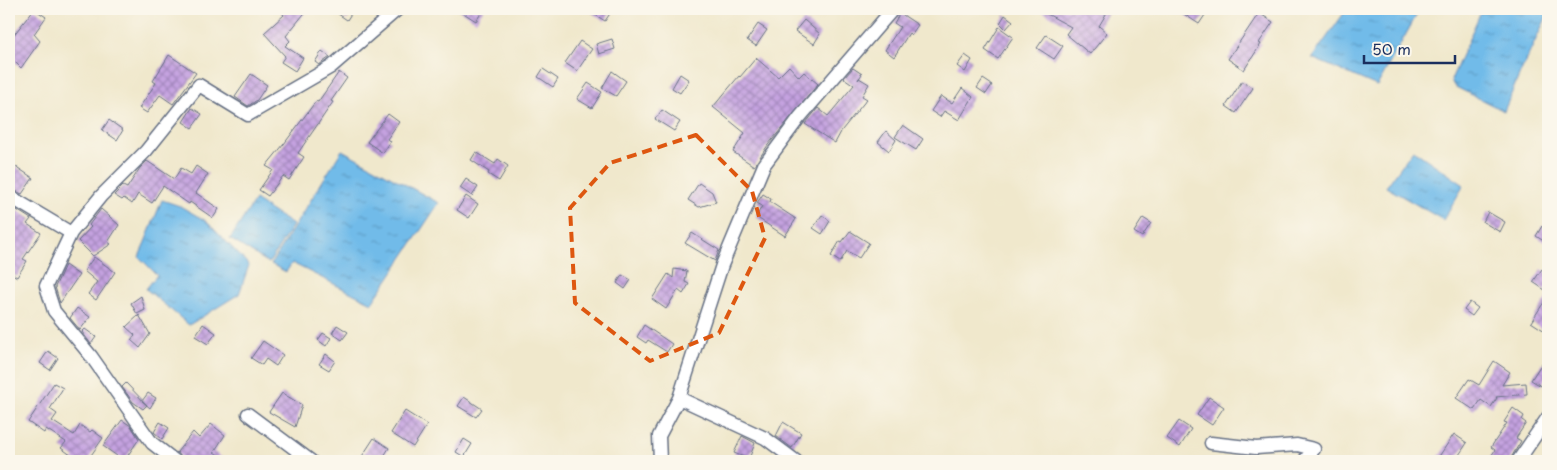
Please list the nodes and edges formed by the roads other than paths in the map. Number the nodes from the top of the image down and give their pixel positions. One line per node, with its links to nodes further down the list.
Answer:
1 (398, 9): 4 (street)
2 (893, 9): 5 (street)
3 (9, 196): 4 (street)
4 (71, 233): 9 (street)
5 (679, 398): 11 (street); 12 (street)
6 (248, 414): 10 (street)
7 (1548, 417): 14 (street)
8 (1211, 443): 13 (street)
9 (175, 461)
10 (311, 461)
11 (660, 461)
12 (796, 461)
13 (1304, 461)
14 (1518, 461)

